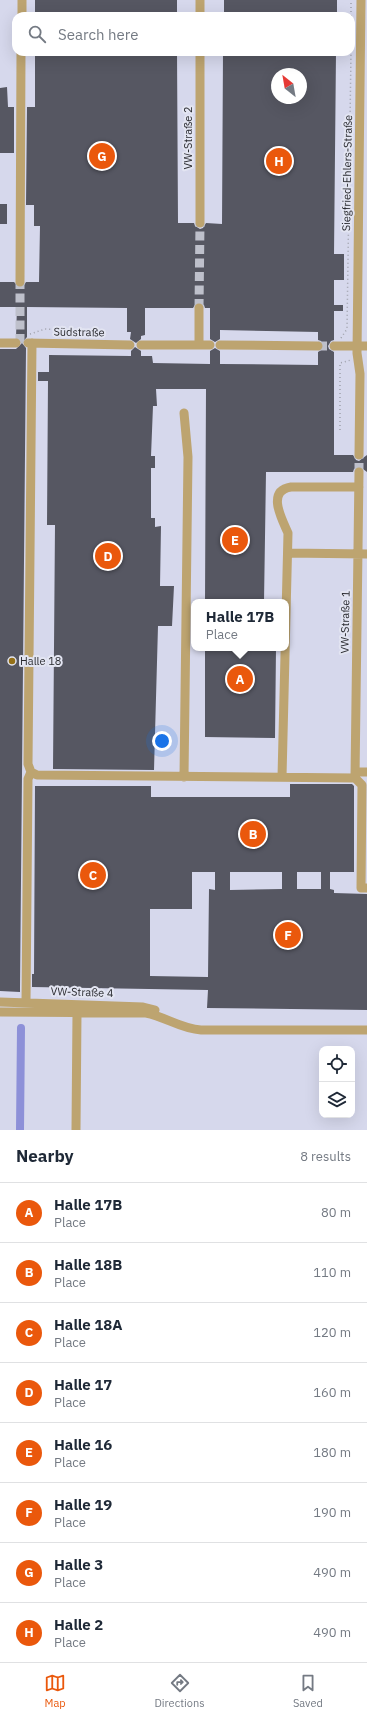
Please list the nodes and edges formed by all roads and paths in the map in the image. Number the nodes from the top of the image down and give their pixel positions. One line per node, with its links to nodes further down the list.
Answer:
1 (22, 0): 5 (street)
2 (200, 0): 6 (street)
3 (351, 0): 7 (path)
4 (361, 0): 11 (street, Siegfried-Ehlers-Straße)
5 (22, 12)
6 (200, 12)
7 (351, 12)
8 (21, 56): 14 (street)
9 (200, 56): 13 (street, VW-Straße 2)
10 (351, 56): 18 (path)
11 (363, 84): 12 (street, Siegfried-Ehlers-Straße)
12 (363, 149): 27 (street, Siegfried-Ehlers-Straße)
13 (200, 223)
14 (20, 282)
15 (200, 308): 23 (street)
16 (79, 338): 17 (path)
17 (28, 340): 21 (street, Südstraße); 40 (street)
18 (336, 342): 27 (street)
19 (0, 343): 20 (street)
20 (16, 343)
21 (130, 345)
22 (141, 345): 23 (street)
23 (199, 345): 24 (street)
24 (210, 345)
25 (220, 345): 26 (street)
26 (318, 346)
27 (357, 346): 28 (street); 29 (street)
28 (367, 346)
29 (358, 360): 30 (street); 32 (path)
30 (363, 410): 33 (street)
31 (184, 413): 42 (street)
32 (340, 430)
33 (359, 455)
34 (359, 472): 35 (street, VW-Straße 1)
35 (359, 487): 36 (street); 37 (street, VW-Straße 1)
36 (288, 553): 37 (street); 38 (street)
37 (362, 554): 44 (street, VW-Straße 1)
38 (287, 599)
39 (285, 651): 43 (street)
40 (31, 772): 42 (street); 47 (street)
41 (367, 772): 44 (street)
42 (184, 777): 43 (street)
43 (282, 777): 44 (street)
44 (357, 779): 45 (street, VW-Straße 1)
45 (367, 888)
46 (0, 1002): 47 (street, VW-Straße 4)
47 (26, 1002): 50 (street, VW-Straße 4)
48 (0, 1012): 49 (street)
49 (77, 1013): 50 (street); 52 (street)
50 (159, 1016): 51 (street)
51 (367, 1030)
52 (76, 1130)

